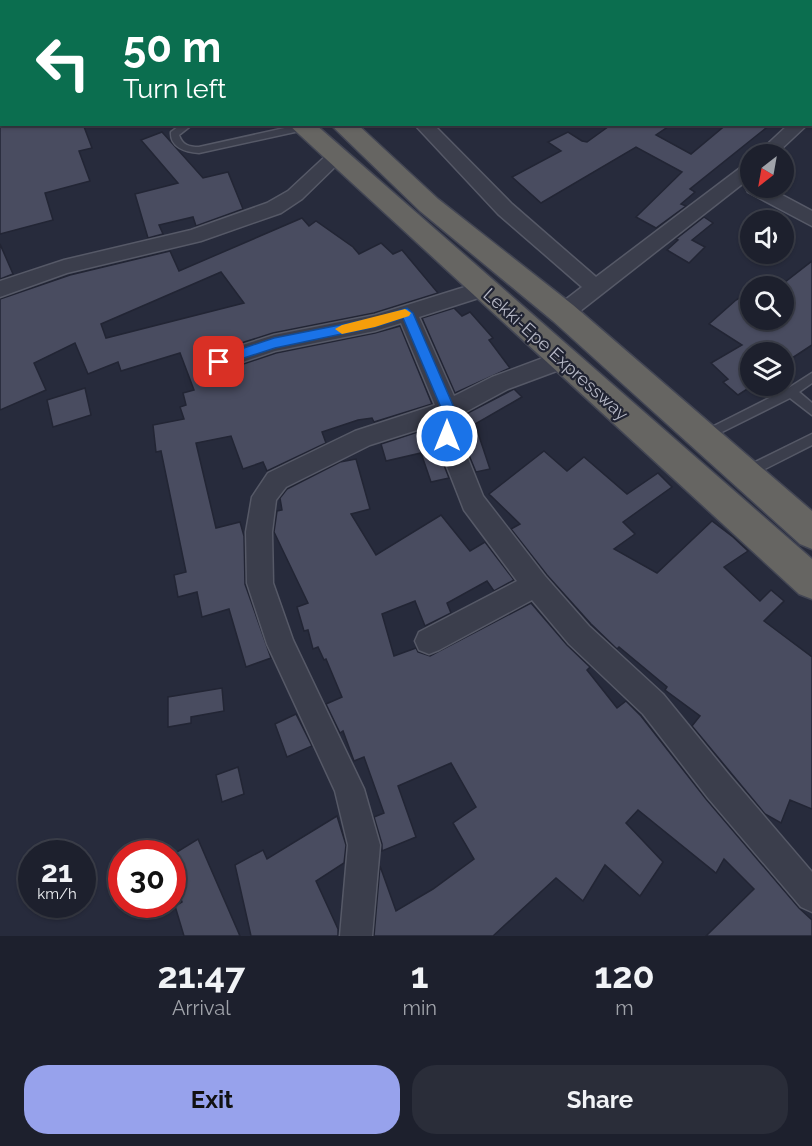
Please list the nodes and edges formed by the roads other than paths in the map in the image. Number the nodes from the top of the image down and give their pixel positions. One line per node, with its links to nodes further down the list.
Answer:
1 (186, 126): 2 (lane)
2 (302, 126): 7 (highway, Lekki-Epe Expressway)
3 (345, 126): 15 (highway, Lekki-Epe Expressway)
4 (424, 126): 11 (street)
5 (798, 126): 6 (street)
6 (777, 144)
7 (336, 156): 12 (highway, Lekki-Epe Expressway); 13 (street)
8 (740, 186): 11 (street)
9 (778, 198): 10 (street)
10 (812, 219)
11 (596, 288): 15 (street)
12 (484, 289): 14 (street); 16 (highway, Lekki-Epe Expressway)
13 (0, 290)
14 (407, 313): 17 (street); 22 (street)
15 (563, 313): 24 (highway, Lekki-Epe Expressway)
16 (562, 360): 22 (street); 28 (highway, Lekki-Epe Expressway)
17 (219, 362)
18 (812, 377): 19 (lane)
19 (794, 390)
20 (794, 395): 23 (lane)
21 (783, 396): 24 (lane)
22 (449, 410): 29 (street); 32 (street)
23 (812, 410)
24 (704, 436): 26 (highway, Lekki-Epe Expressway)
25 (812, 439): 26 (lane)
26 (744, 474): 27 (highway, Lekki-Epe Expressway)
27 (812, 533)
28 (812, 582)
29 (536, 585): 30 (street); 31 (street)
30 (429, 641)
31 (812, 896)
32 (356, 936)

